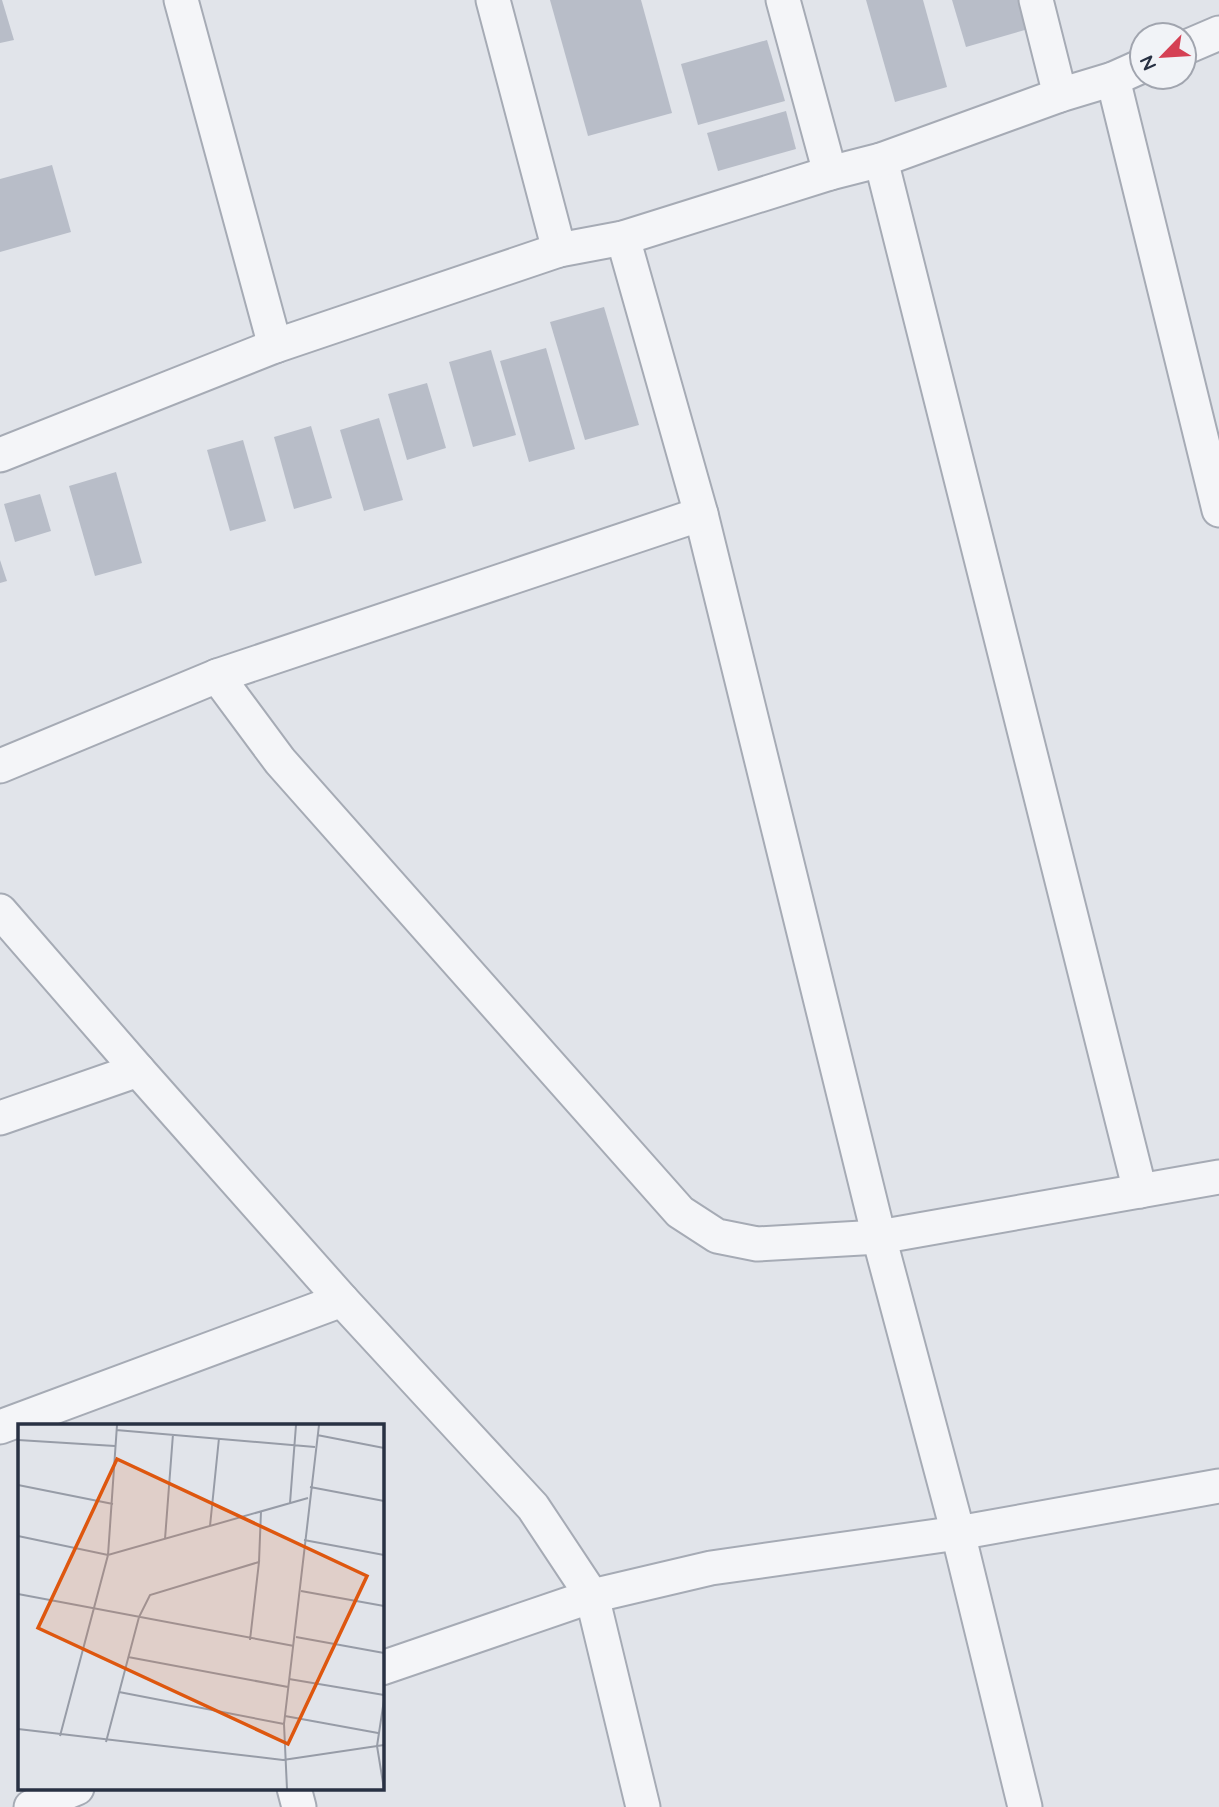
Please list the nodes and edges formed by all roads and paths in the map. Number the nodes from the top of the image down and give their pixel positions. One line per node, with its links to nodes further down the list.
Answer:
1 (181, 0): 13 (street)
2 (493, 0): 12 (street)
3 (783, 0): 10 (street)
4 (1036, 0): 8 (street)
5 (1219, 33): 6 (street)
6 (1198, 42)
7 (1127, 73): 8 (street); 15 (street)
8 (1060, 95): 9 (street)
9 (881, 160): 10 (street); 23 (street)
10 (830, 173): 11 (street)
11 (623, 238): 12 (street); 16 (street)
12 (559, 250): 13 (street)
13 (275, 346): 14 (street)
14 (0, 455)
15 (1219, 510)
16 (701, 514): 17 (street); 24 (street)
17 (217, 676): 18 (street); 24 (street)
18 (0, 766)
19 (0, 911): 20 (street)
20 (138, 1070): 21 (street); 25 (street)
21 (0, 1118)
22 (1219, 1177): 23 (street)
23 (1140, 1191): 24 (street)
24 (879, 1237): 28 (street)
25 (342, 1300): 26 (street); 29 (street)
26 (0, 1427)
27 (1219, 1486): 28 (street)
28 (958, 1533): 29 (street); 36 (street)
29 (593, 1596): 30 (street); 35 (street)
30 (383, 1668)
31 (72, 1790): 33 (street)
32 (295, 1790): 34 (street)
33 (32, 1807)
34 (299, 1807)
35 (643, 1807)
36 (1025, 1807)

